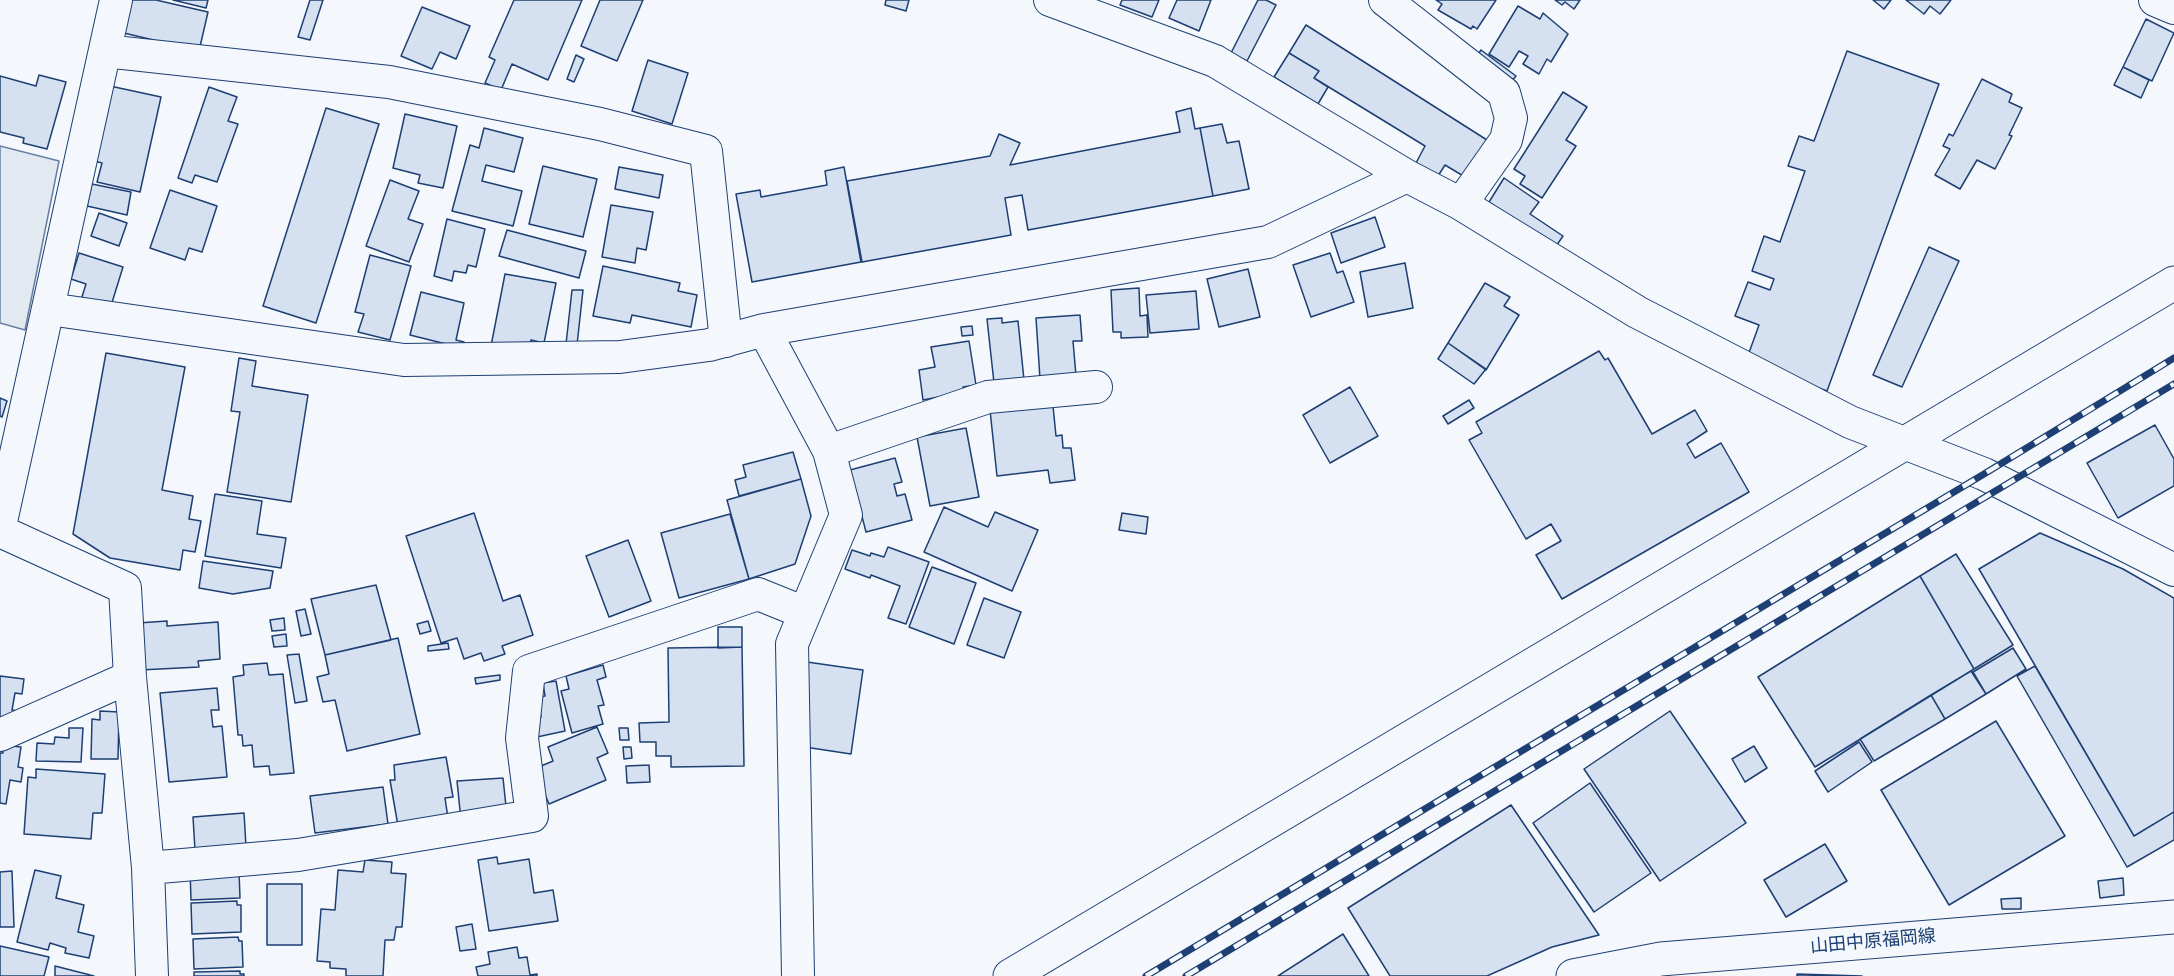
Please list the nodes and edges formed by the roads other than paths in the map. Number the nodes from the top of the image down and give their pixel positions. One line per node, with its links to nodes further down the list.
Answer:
1 (116, 0): 6 (street)
2 (1050, 0): 7 (street)
3 (1385, 0): 8 (street)
4 (2155, 0): 5 (street)
5 (2174, 8)
6 (105, 51): 10 (street); 12 (street)
7 (1407, 176): 8 (street); 11 (street)
8 (1461, 204): 14 (street)
9 (2174, 283): 14 (street)
10 (50, 309): 12 (street); 16 (street)
11 (764, 330): 12 (street); 15 (street)
12 (726, 341)
13 (1096, 387): 15 (street)
14 (1905, 444): 17 (street); 25 (street)
15 (829, 451): 18 (street)
16 (0, 529): 19 (street)
17 (2174, 570)
18 (805, 613): 21 (street); 24 (street)
19 (130, 677): 20 (street); 21 (street)
20 (0, 735)
21 (148, 868): 23 (street)
22 (2174, 917): 26 (street, 山田中原福岡線)
23 (152, 976)
24 (798, 976)
25 (1010, 976)
26 (1573, 976)

